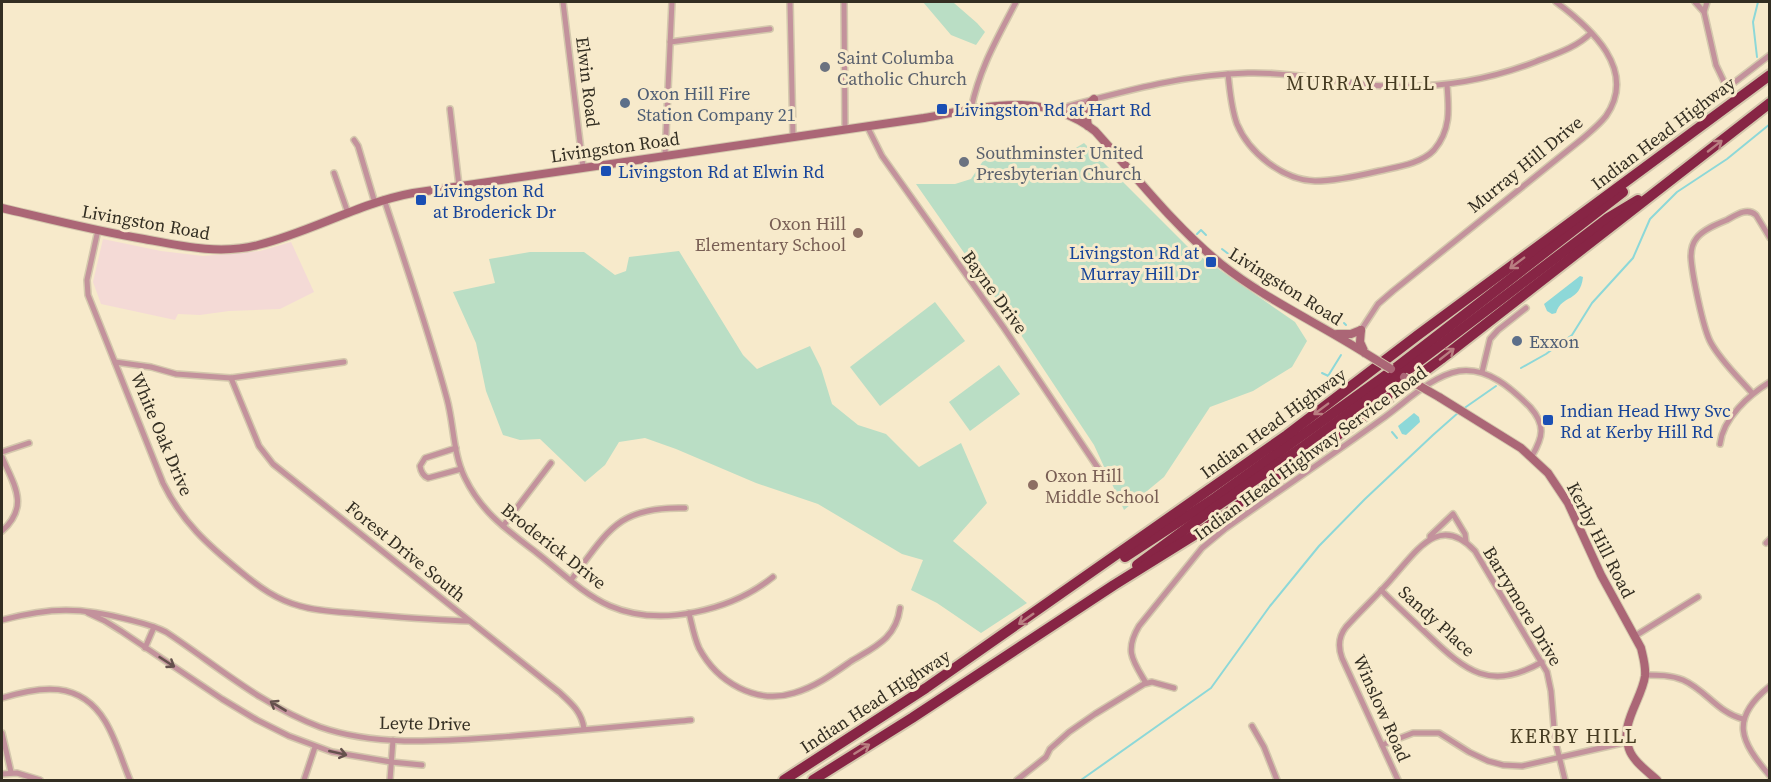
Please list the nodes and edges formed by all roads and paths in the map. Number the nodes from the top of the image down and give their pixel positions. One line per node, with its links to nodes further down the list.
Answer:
1 (563, 2): 31 (street, Elwin Road)
2 (672, 2): 12 (street)
3 (790, 2): 28 (street)
4 (844, 2): 27 (street)
5 (1016, 2): 21 (street)
6 (1556, 2): 11 (street, Murray Hill Drive)
7 (1695, 2): 9 (street)
8 (1707, 2): 9 (street)
9 (1704, 12): 17 (street)
10 (770, 29): 12 (street)
11 (1591, 33): 16 (street); 42 (street, Murray Hill Drive)
12 (670, 42): 30 (street)
13 (1770, 55): 17 (street)
14 (1228, 74): 16 (street); 16 (street); 18 (street)
15 (1770, 75): 23 (highway, Indian Head Highway)
16 (1447, 85)
17 (1727, 87): 24 (street)
18 (1094, 99): 22 (street); 26 (main road)
19 (1770, 103): 33 (highway, Indian Head Highway, one-way to 19)
20 (450, 109): 34 (street)
21 (971, 109): 22 (main road, Livingston Road); 25 (main road, Livingston Road)
22 (1064, 112): 26 (main road, Livingston Road)
23 (1716, 115): 48 (highway); 71 (highway, Indian Head Highway, one-way to 71)
24 (1688, 118)
25 (867, 126): 27 (main road, Livingston Road); 59 (street, Bayne Drive)
26 (1088, 126): 43 (main road, Livingston Road)
27 (845, 129): 28 (main road, Livingston Road)
28 (793, 137): 30 (main road, Livingston Road)
29 (354, 140): 36 (street)
30 (665, 155): 31 (main road, Livingston Road)
31 (583, 167): 34 (main road, Livingston Road)
32 (334, 172): 38 (street)
33 (1669, 182): 48 (highway); 68 (highway, Indian Head Highway, one-way to 33)
34 (459, 186): 35 (main road, Livingston Road)
35 (384, 200): 36 (main road, Livingston Road); 54 (street, Broderick Drive)
36 (375, 203): 38 (main road, Livingston Road)
37 (2, 208): 39 (main road, Livingston Road)
38 (348, 213): 39 (main road, Livingston Road)
39 (98, 230): 45 (street, White Oak Drive)
40 (1770, 238): 51 (street)
41 (1526, 308): 47 (street)
42 (1361, 330): 43 (main road); 44 (main road)
43 (1332, 333): 44 (main road, Livingston Road)
44 (1365, 353): 48 (main road, Livingston Road, bridge)
45 (115, 362): 49 (street); 76 (street, White Oak Drive)
46 (344, 362): 49 (street)
47 (1482, 372): 56 (street); 82 (street, Indian Head Highway Service Road)
48 (1397, 373): 56 (main road, Kerby Hill Road, bridge); 68 (highway); 71 (highway)
49 (231, 378): 76 (street, Forest Drive South)
50 (1770, 382): 51 (street)
51 (1752, 393): 53 (street)
52 (29, 443): 55 (street)
53 (1720, 444)
54 (456, 448): 58 (street, Broderick Drive); 58 (street)
55 (2, 454): 63 (street)
56 (1532, 456): 78 (main road, Kerby Hill Road)
57 (551, 463): 62 (street)
58 (461, 469): 62 (street, Broderick Drive)
59 (1102, 474)
60 (685, 508): 67 (street)
61 (1453, 514): 64 (street, Winslow Road); 65 (street, Barrymore Drive)
62 (503, 526): 67 (street, Broderick Drive)
63 (2, 531)
64 (1430, 538): 65 (street, Barrymore Drive); 69 (street, Winslow Road)
65 (1466, 542): 80 (street, Barrymore Drive)
66 (773, 577): 74 (street, Broderick Drive)
67 (571, 580): 74 (street, Broderick Drive)
68 (1114, 585): 106 (highway, Indian Head Highway, one-way to 68)
69 (1380, 590): 80 (street, Sandy Place); 93 (street, Winslow Road)
70 (1698, 597): 78 (street)
71 (1048, 604): 105 (highway, Indian Head Highway, one-way to 105)
72 (900, 608): 74 (street)
73 (81, 611): 75 (street, Leyte Drive); 77 (street, Leyte Drive); 79 (street, Leyte Drive)
74 (689, 613)
75 (2, 620)
76 (469, 621): 89 (street, Forest Drive South)
77 (154, 627): 79 (street); 91 (street, Leyte Drive, one-way to 77)
78 (1635, 636): 81 (main road, Kerby Hill Road)
79 (145, 648): 94 (street, Leyte Drive, one-way to 94)
80 (1542, 662): 95 (street, Barrymore Drive)
81 (1645, 675): 86 (street); 92 (main road, Kerby Hill Road)
82 (1146, 683): 84 (street); 107 (street)
83 (1770, 686): 86 (street)
84 (1174, 688)
85 (2, 698): 102 (street)
86 (1743, 719): 100 (street)
87 (691, 720): 89 (street, Leyte Drive)
88 (1252, 726): 108 (street)
89 (584, 729): 91 (street, Leyte Drive)
90 (2, 733): 98 (street)
91 (393, 740): 96 (street)
92 (1627, 742): 95 (street); 111 (main road)
93 (1382, 745): 95 (street); 109 (street, Winslow Road)
94 (315, 747): 96 (street, Leyte Drive, one-way to 96); 103 (street)
95 (1560, 758): 110 (street)
96 (391, 762): 97 (street, Leyte Drive); 104 (street)
97 (422, 765)
98 (11, 772): 99 (street); 101 (street)
99 (2, 774)
100 (1770, 776)
101 (40, 780)
102 (130, 780)
103 (304, 780)
104 (390, 780)
105 (784, 780)
106 (813, 780)
107 (1017, 780)
108 (1277, 780)
109 (1398, 780)
110 (1565, 780)
111 (1657, 780)

